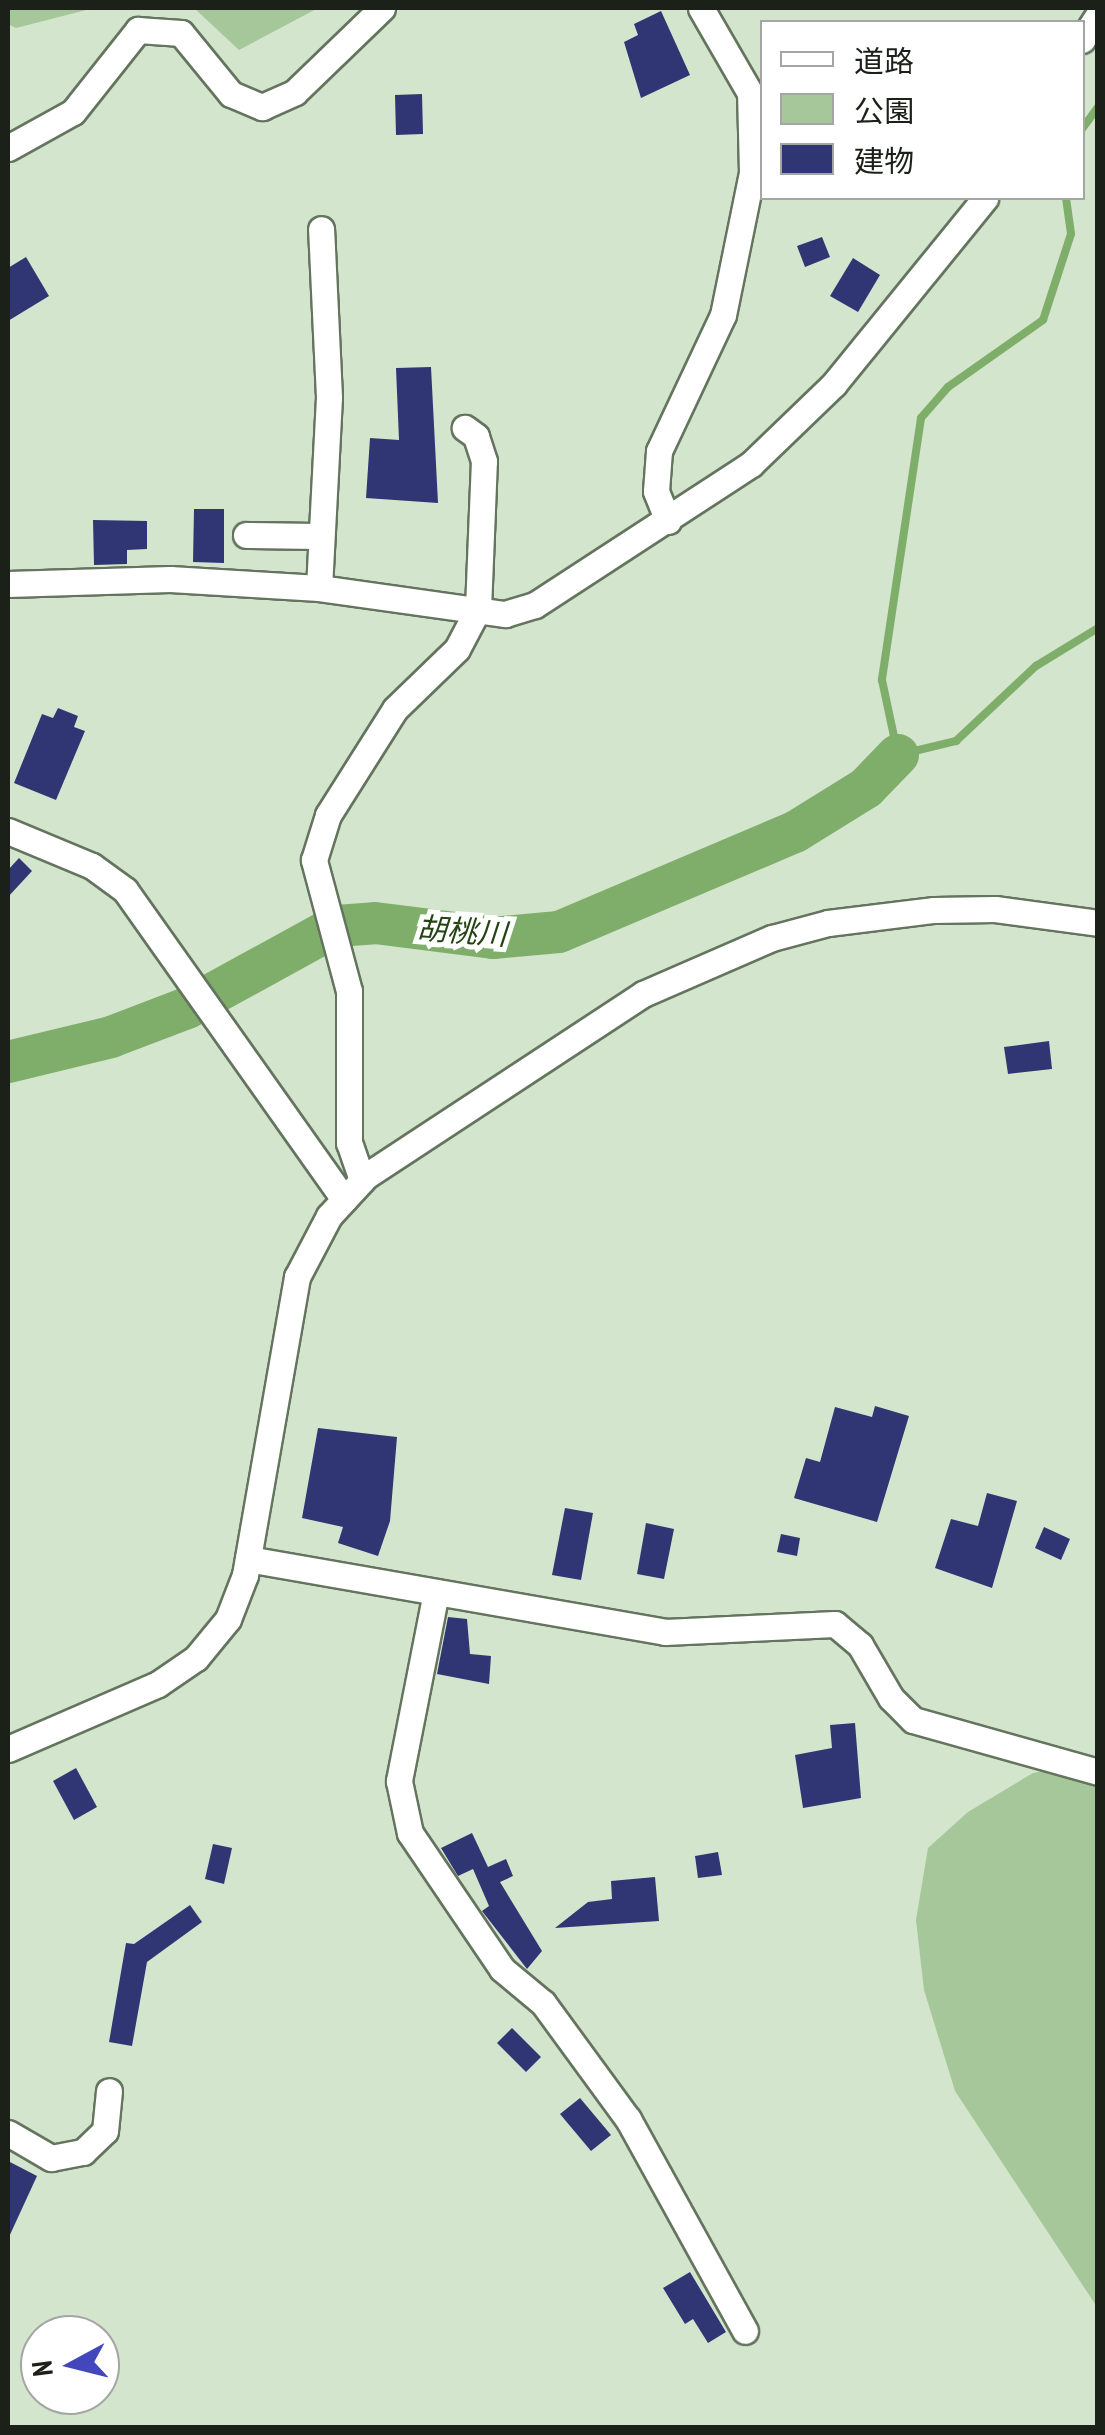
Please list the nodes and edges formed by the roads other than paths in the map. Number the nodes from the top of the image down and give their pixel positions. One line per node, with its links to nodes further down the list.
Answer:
1 (382, 8): 3 (street)
2 (702, 8): 7 (street)
3 (8, 148)
4 (983, 200): 7 (street)
5 (321, 228): 9 (street)
6 (465, 428): 12 (street)
7 (668, 522): 12 (street)
8 (246, 535): 9 (street)
9 (321, 536): 11 (street)
10 (8, 584): 11 (street)
11 (320, 588): 12 (street)
12 (478, 609): 15 (street)
13 (8, 831): 16 (street)
14 (1098, 923): 15 (street)
15 (362, 1180): 16 (street)
16 (344, 1199): 17 (street)
17 (248, 1559): 18 (street); 19 (street)
18 (436, 1592): 20 (street); 23 (street)
19 (8, 1750)
20 (1098, 1772)
21 (109, 2091): 22 (street)
22 (8, 2133)
23 (746, 2332)

